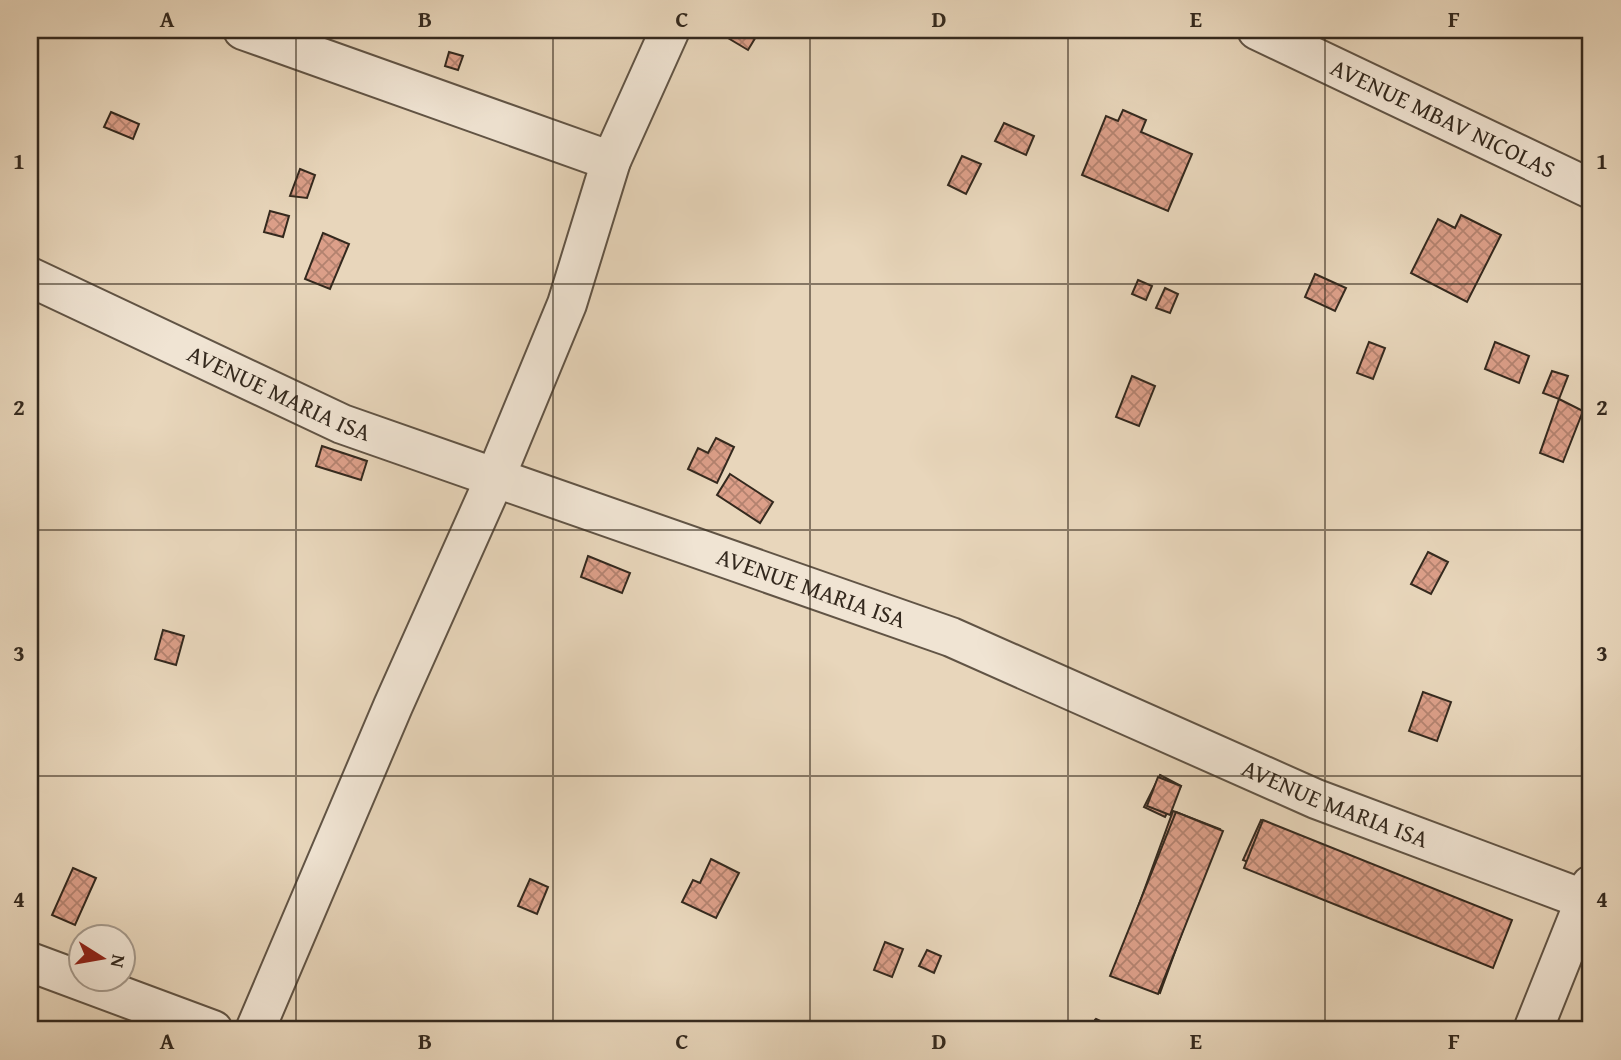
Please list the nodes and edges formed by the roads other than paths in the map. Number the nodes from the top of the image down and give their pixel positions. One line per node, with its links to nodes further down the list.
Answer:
1 (243, 30): 4 (street)
2 (670, 30): 4 (street)
3 (1257, 30): 5 (street, AVENUE MBAV NICOLAS)
4 (611, 161): 7 (street)
5 (1591, 189)
6 (30, 277): 7 (street, AVENUE MARIA ISA)
7 (495, 478): 8 (street, AVENUE MARIA ISA); 11 (street)
8 (1590, 896): 12 (street)
9 (30, 962): 10 (street)
10 (214, 1030)
11 (255, 1030)
12 (1533, 1030)

